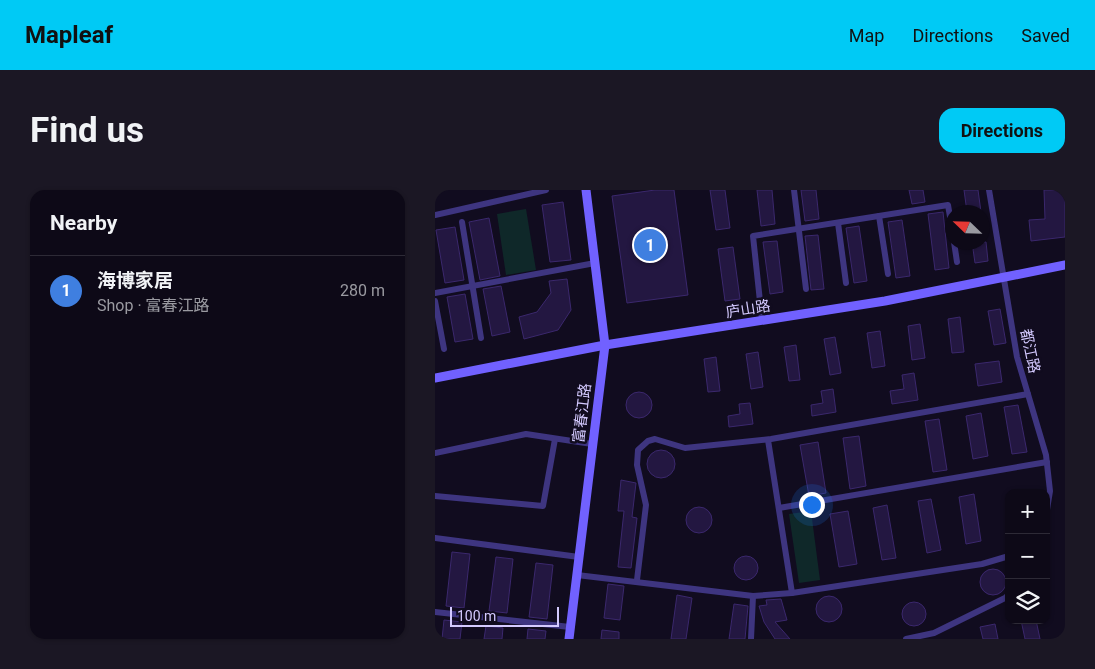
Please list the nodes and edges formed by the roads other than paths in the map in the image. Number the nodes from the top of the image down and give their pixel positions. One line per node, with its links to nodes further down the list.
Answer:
1 (546, 190): 6 (street)
2 (586, 190): 13 (street, 富春江路)
3 (794, 190): 10 (street)
4 (989, 190): 16 (street, 都江路)
5 (945, 205): 7 (street)
6 (435, 215)
7 (879, 216): 9 (street); 15 (street)
8 (462, 222): 18 (street)
9 (838, 223): 10 (street); 17 (street)
10 (799, 229): 19 (street); 22 (street)
11 (955, 250): 12 (street)
12 (957, 262)
13 (595, 263): 18 (street); 24 (street, 富春江路)
14 (1065, 265): 16 (street, 庐山路)
15 (888, 274)
16 (1004, 278): 22 (street, 庐山路); 27 (street, 都江路)
17 (846, 283)
18 (473, 286): 20 (street); 23 (street)
19 (807, 289)
20 (435, 293)
21 (435, 302): 25 (street)
22 (762, 320): 24 (street, 庐山路)
23 (481, 338)
24 (605, 344): 26 (street, 庐山路); 30 (street, 富春江路)
25 (444, 349)
26 (435, 378)
27 (1028, 394): 29 (street); 32 (street, 都江路)
28 (555, 439): 30 (street); 31 (street); 34 (street)
29 (768, 440): 35 (street); 40 (street)
30 (593, 444): 37 (street, 富春江路)
31 (435, 454)
32 (1047, 462): 33 (street, 都江路); 35 (street)
33 (1050, 489)
34 (435, 496)
35 (779, 508): 41 (street)
36 (435, 538): 37 (street)
37 (579, 557): 39 (street, 富春江路)
38 (1005, 557): 41 (street)
39 (577, 574): 40 (street); 45 (street, 富春江路)
40 (637, 580): 42 (street)
41 (792, 593): 42 (street)
42 (753, 596): 47 (street)
43 (1005, 598): 48 (street)
44 (435, 612): 45 (street)
45 (570, 627): 46 (street, 富春江路)
46 (569, 639)
47 (751, 639)
48 (906, 639)

